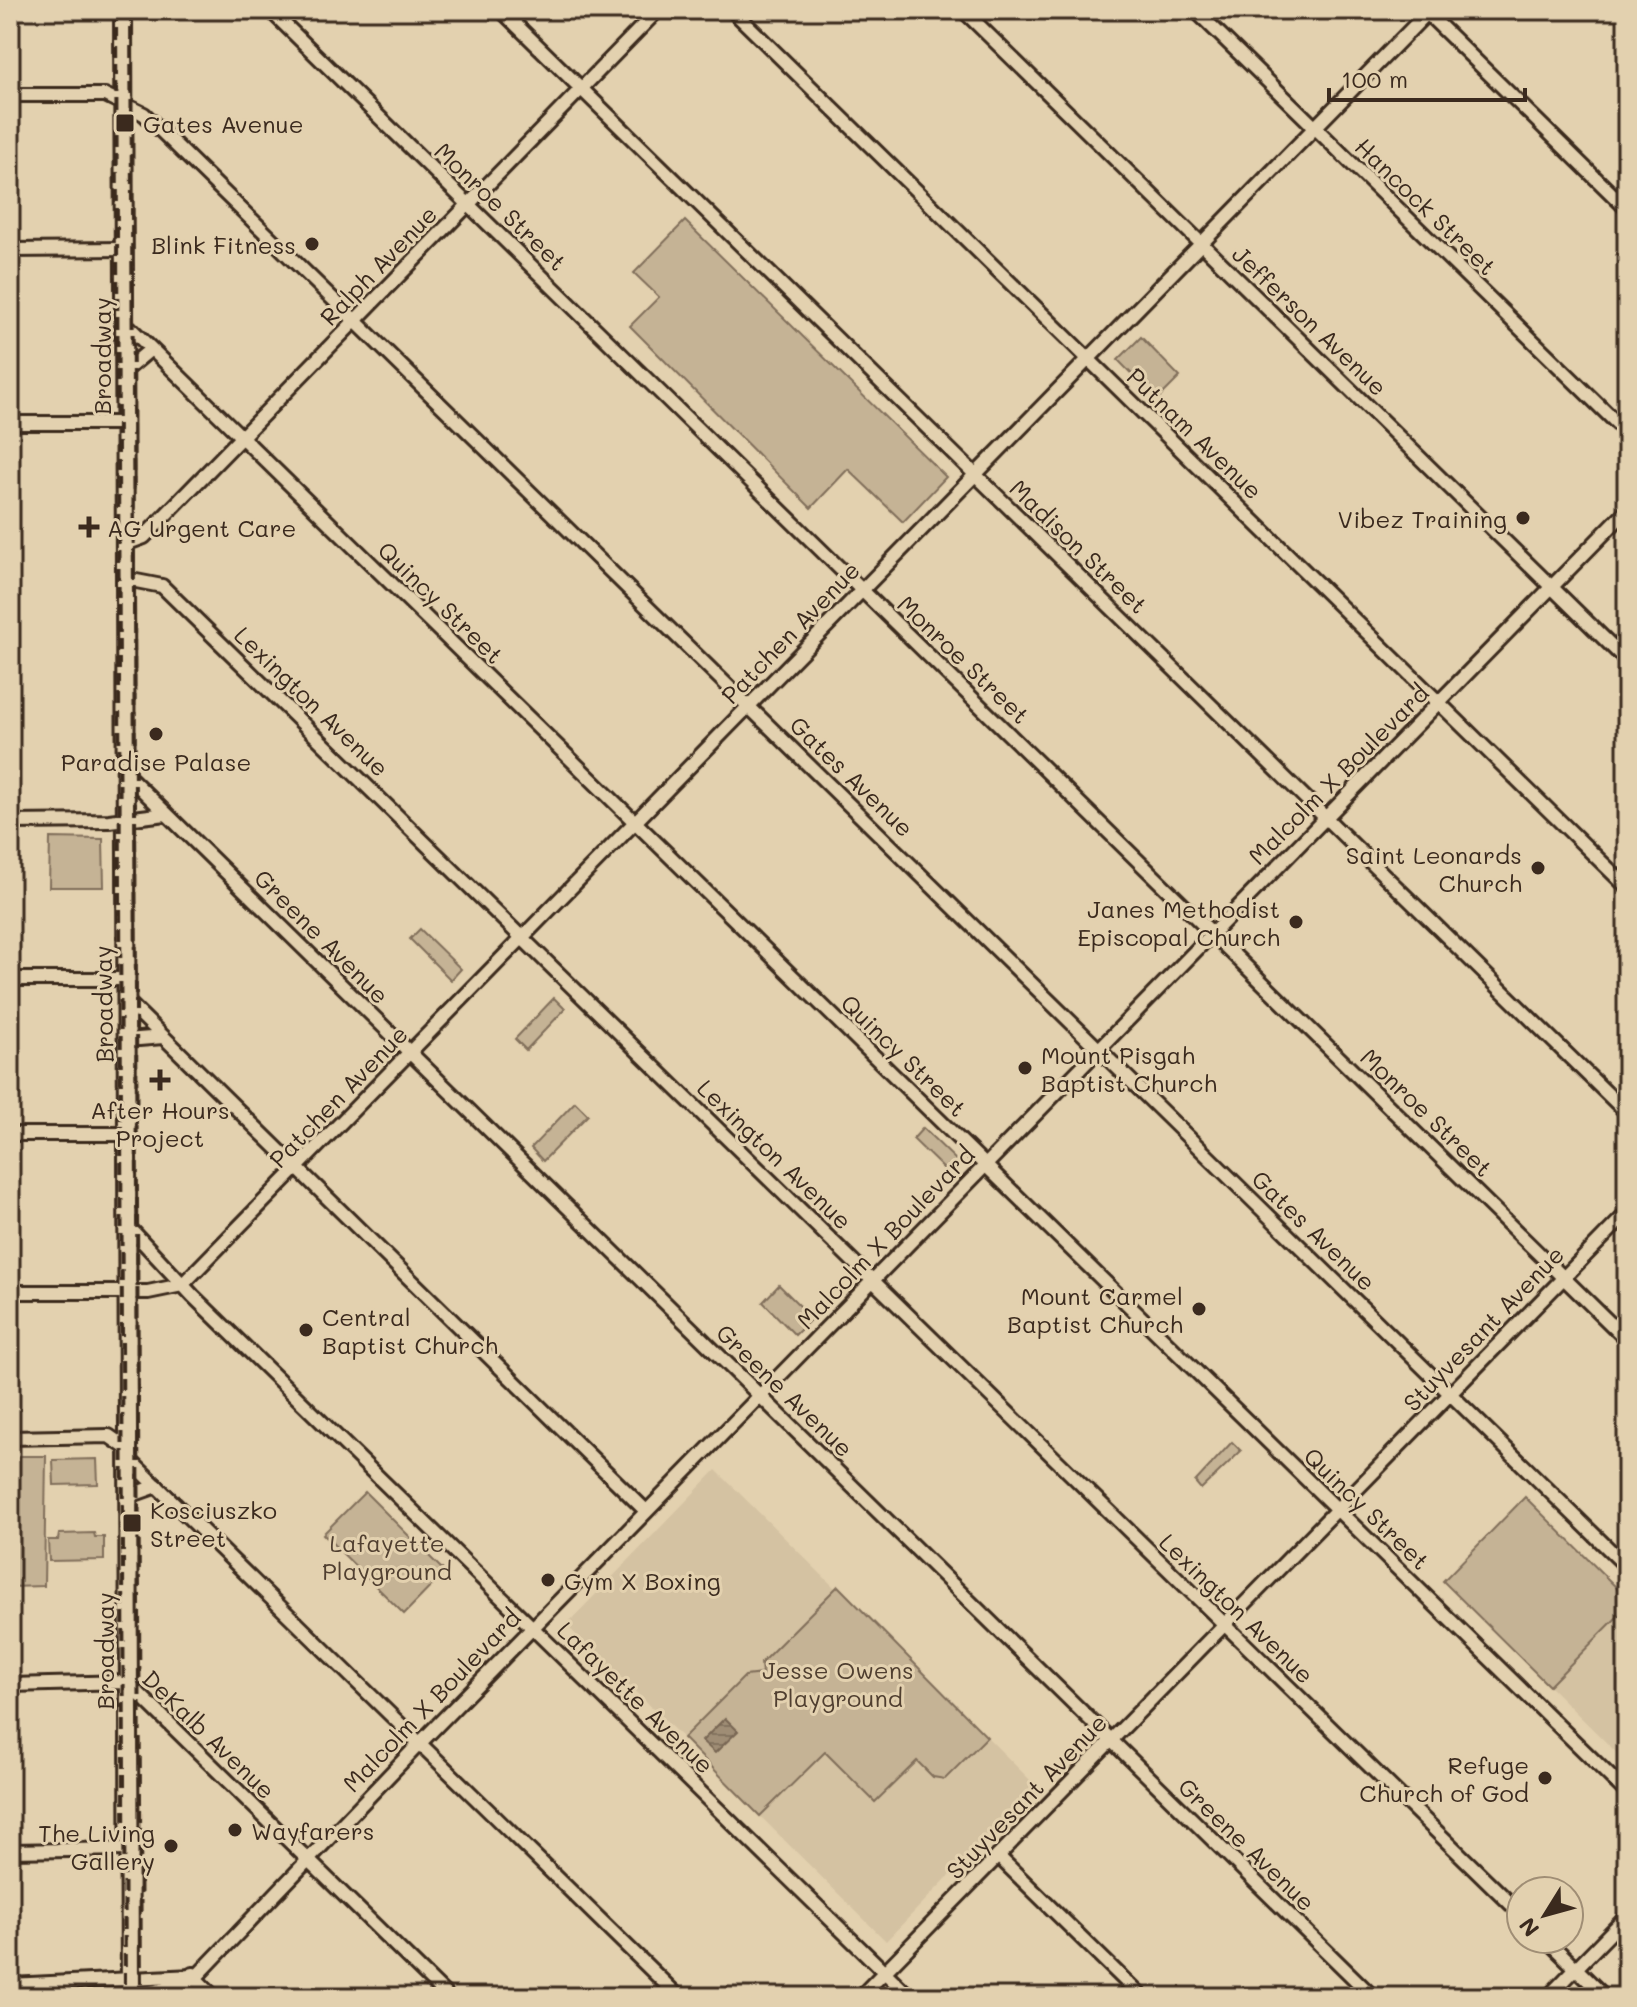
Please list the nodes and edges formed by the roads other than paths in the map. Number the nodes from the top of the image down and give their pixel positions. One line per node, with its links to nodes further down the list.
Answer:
1 (123, 10): 11 (main road, Broadway)
2 (270, 10): 13 (street, Monroe Street)
3 (501, 10): 9 (street, Madison Street)
4 (658, 10): 9 (street, Ralph Avenue)
5 (732, 10): 21 (street, Putnam Avenue)
6 (963, 10): 15 (street, Jefferson Avenue)
7 (1195, 10): 12 (street, Hancock Street)
8 (1427, 11): 12 (street, Patchen Avenue); 14 (street)
9 (581, 89): 13 (street, Ralph Avenue); 27 (street, Madison Street)
10 (10, 95): 11 (street, Gates Avenue)
11 (124, 104): 16 (main road, Broadway); 18 (street, Gates Avenue)
12 (1315, 128): 15 (street, Patchen Avenue); 25 (street, Hancock Street)
13 (468, 204): 18 (street, Ralph Avenue); 32 (street, Monroe Street)
14 (1627, 209)
15 (1201, 244): 21 (street, Patchen Avenue); 31 (street, Jefferson Avenue)
16 (124, 249): 17 (street); 19 (main road, Broadway)
17 (10, 250)
18 (355, 320): 26 (street, Ralph Avenue); 35 (street, Gates Avenue)
19 (125, 323): 20 (street, Quincy Street); 22 (main road, Broadway)
20 (151, 349): 22 (street); 26 (street, Quincy Street)
21 (1088, 359): 27 (street, Patchen Avenue); 34 (street, Putnam Avenue)
22 (126, 370): 24 (main road, Broadway)
23 (10, 423): 24 (street)
24 (125, 423): 29 (main road, Broadway)
25 (1627, 433)
26 (241, 437): 29 (street, Ralph Avenue); 41 (street, Quincy Street)
27 (974, 475): 32 (street, Patchen Avenue); 38 (street, Madison Street)
28 (1627, 510): 31 (street, Malcolm X Boulevard)
29 (125, 544): 30 (main road, Broadway)
30 (126, 579): 36 (main road, Broadway); 44 (street, Lexington Avenue)
31 (1552, 587): 33 (street, Jefferson Avenue); 34 (street, Malcolm X Boulevard)
32 (862, 590): 35 (street, Patchen Avenue); 43 (street, Monroe Street)
33 (1627, 661)
34 (1440, 703): 38 (street, Malcolm X Boulevard); 42 (street, Putnam Avenue)
35 (749, 706): 41 (street, Patchen Avenue); 50 (street, Gates Avenue)
36 (126, 774): 37 (street, Greene Avenue); 39 (main road, Broadway)
37 (166, 814): 39 (street); 51 (street, Greene Avenue)
38 (1325, 818): 43 (street, Malcolm X Boulevard); 52 (street, Madison Street)
39 (126, 819): 40 (street); 46 (main road, Broadway)
40 (10, 822)
41 (635, 822): 44 (street, Patchen Avenue); 55 (street, Quincy Street)
42 (1627, 887)
43 (1213, 933): 50 (street, Malcolm X Boulevard); 59 (street, Monroe Street)
44 (522, 938): 51 (street, Patchen Avenue); 60 (street, Lexington Avenue)
45 (10, 979): 46 (street)
46 (126, 979): 47 (main road, Broadway)
47 (127, 1001): 48 (street); 49 (main road, Broadway)
48 (163, 1037): 49 (street); 56 (street)
49 (127, 1040): 54 (main road, Broadway)
50 (1099, 1049): 55 (street, Malcolm X Boulevard); 65 (street, Gates Avenue)
51 (409, 1054): 56 (street, Patchen Avenue); 66 (street, Greene Avenue)
52 (1627, 1113)
53 (10, 1134): 54 (street)
54 (129, 1134): 58 (main road, Broadway)
55 (985, 1166): 60 (street, Malcolm X Boulevard); 71 (street, Quincy Street)
56 (297, 1169): 61 (street, Patchen Avenue); 72 (street)
57 (1627, 1213): 59 (street, Stuyvesant Avenue)
58 (127, 1225): 61 (street, Lafayette Avenue); 63 (main road, Broadway)
59 (1564, 1277): 64 (street, Monroe Street); 65 (street, Stuyvesant Avenue)
60 (872, 1281): 66 (street, Malcolm X Boulevard); 74 (street, Lexington Avenue)
61 (182, 1285): 63 (street); 75 (street, Lafayette Avenue)
62 (10, 1292): 63 (street)
63 (127, 1292): 68 (main road, Broadway)
64 (1627, 1340)
65 (1450, 1394): 71 (street, Stuyvesant Avenue); 73 (street, Gates Avenue)
66 (759, 1396): 72 (street, Malcolm X Boulevard); 78 (street, Greene Avenue)
67 (10, 1438): 68 (street)
68 (130, 1455): 69 (street); 70 (main road, Broadway)
69 (157, 1486): 70 (street); 79 (street)
70 (129, 1496): 76 (main road, Broadway)
71 (1337, 1509): 74 (street, Stuyvesant Avenue); 80 (street, Quincy Street)
72 (646, 1511): 75 (street, Malcolm X Boulevard)
73 (1627, 1567)
74 (1223, 1626): 78 (street, Stuyvesant Avenue); 85 (street, Lexington Avenue)
75 (533, 1627): 79 (street, Malcolm X Boulevard); 89 (street, Lafayette Avenue)
76 (127, 1682): 77 (street, DeKalb Avenue); 81 (main road, Broadway); 84 (street, DeKalb Avenue)
77 (10, 1685)
78 (1111, 1741): 83 (street, Stuyvesant Avenue); 100 (street, Greene Avenue)
79 (420, 1743): 84 (street, Malcolm X Boulevard); 96 (street)
80 (1627, 1793)
81 (129, 1849): 82 (street); 92 (main road, Broadway)
82 (10, 1851)
83 (998, 1856): 89 (street, Stuyvesant Avenue); 99 (street)
84 (307, 1859): 90 (street, Malcolm X Boulevard); 95 (street, DeKalb Avenue)
85 (1505, 1899)
86 (1627, 1916): 88 (street)
87 (1563, 1955): 88 (street)
88 (1576, 1968): 101 (street); 102 (street)
89 (884, 1972): 97 (street, Stuyvesant Avenue); 98 (street, Lafayette Avenue)
90 (193, 1976): 92 (main road); 93 (street, Malcolm X Boulevard); 94 (street)
91 (10, 1985): 92 (street)
92 (130, 1991)
93 (177, 1997)
94 (214, 1997)
95 (448, 1997)
96 (679, 1997)
97 (860, 1997)
98 (910, 1997)
99 (1142, 1997)
100 (1373, 1997)
101 (1548, 1997)
102 (1605, 1997)

